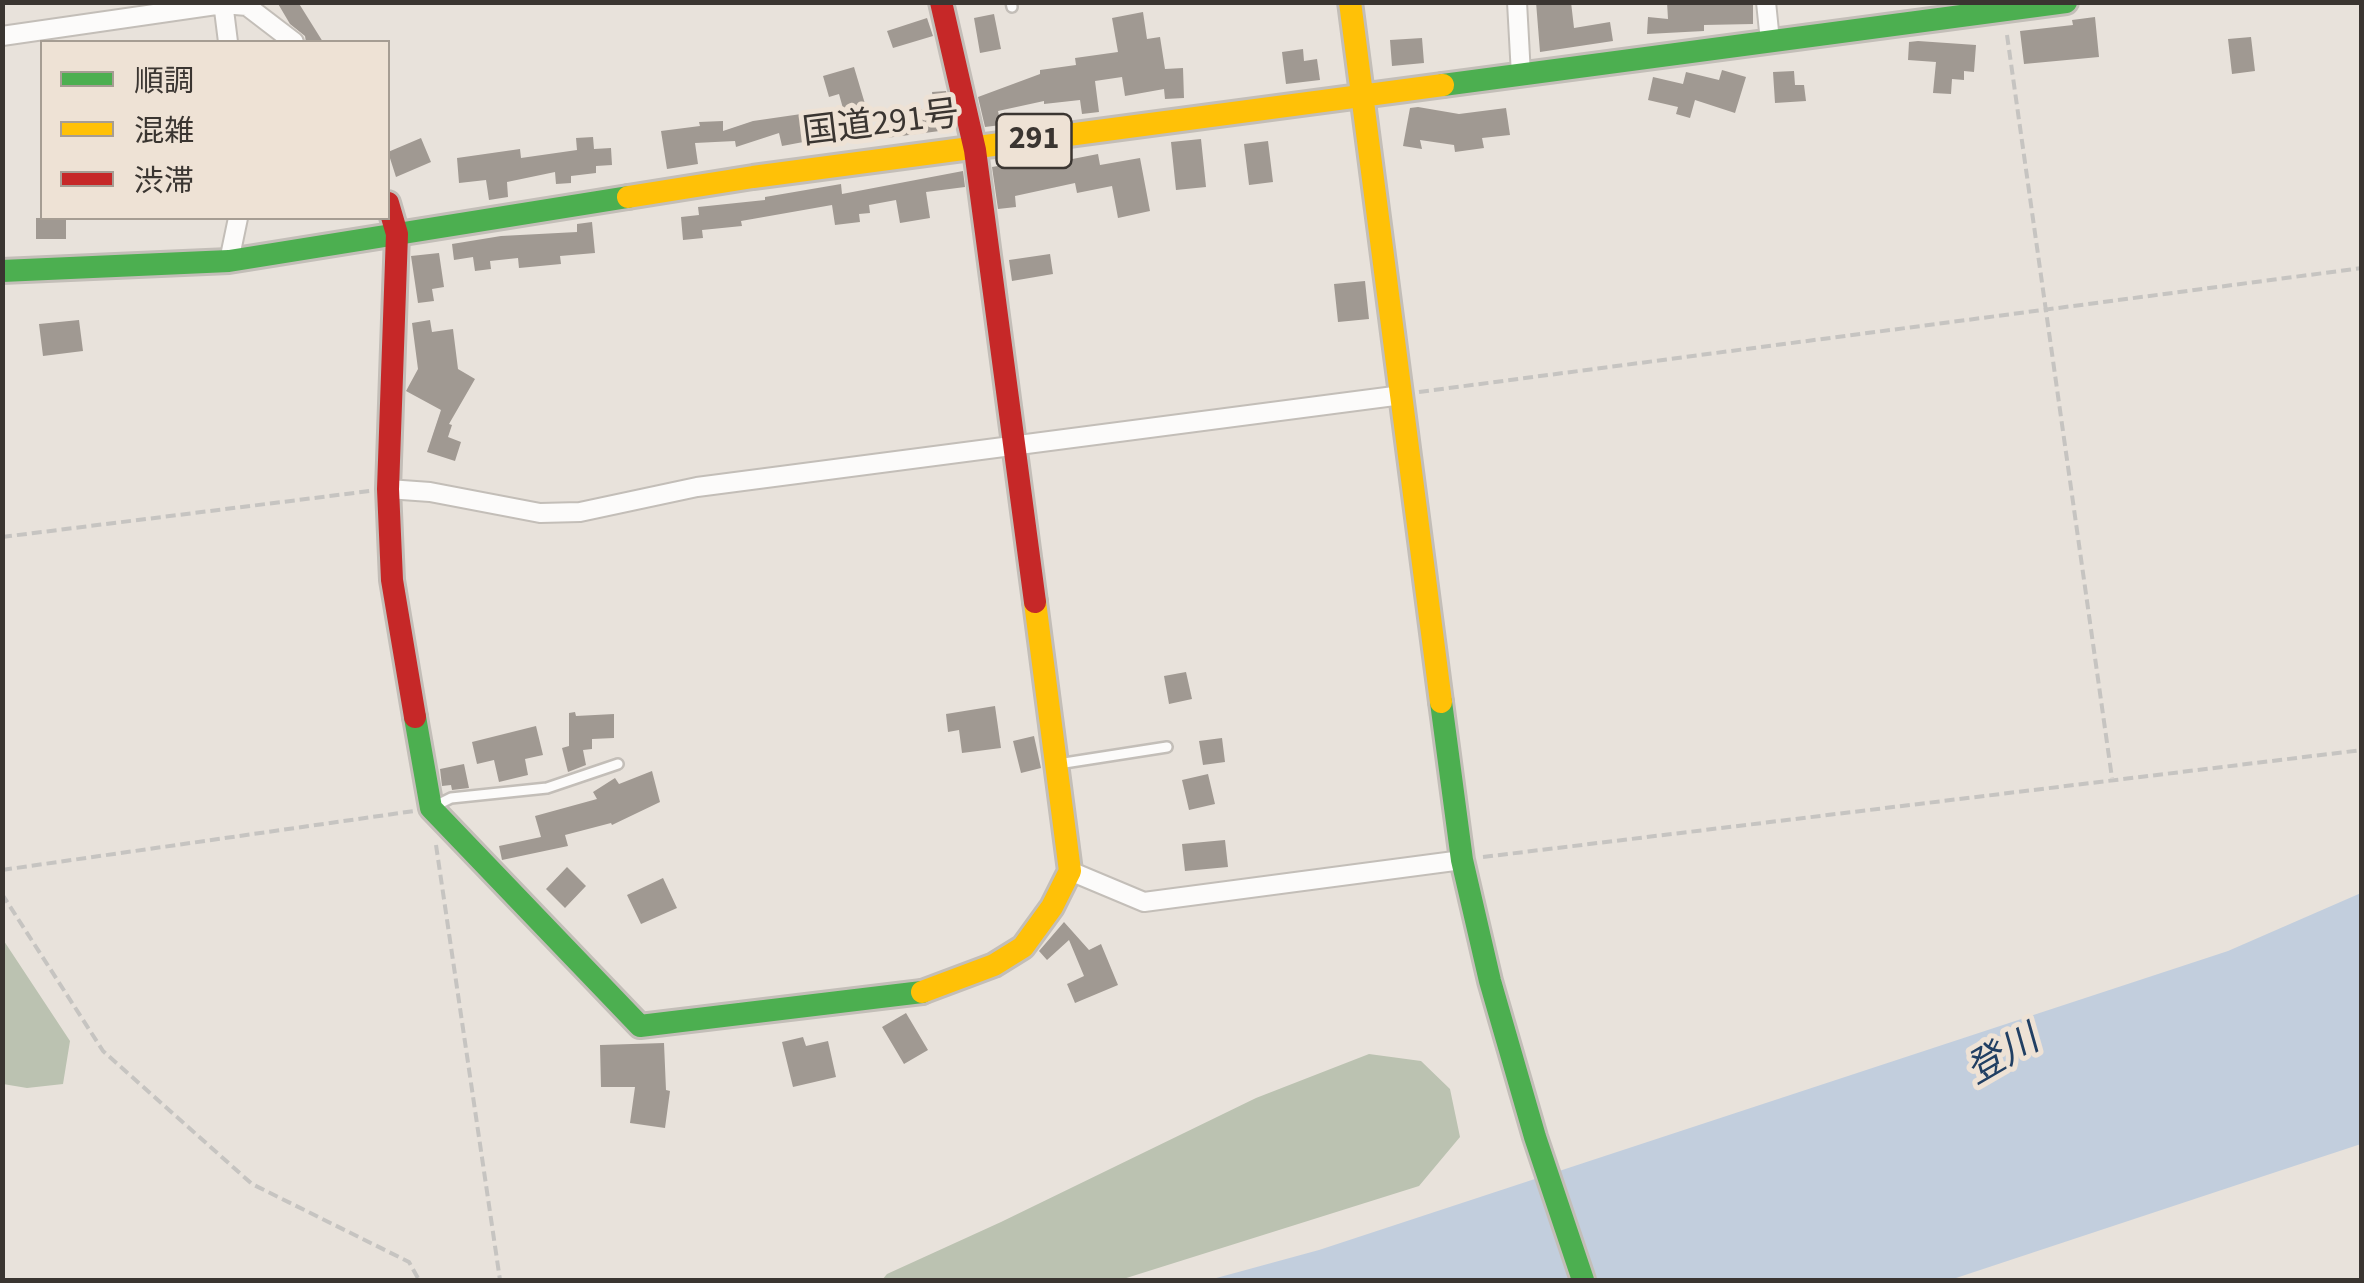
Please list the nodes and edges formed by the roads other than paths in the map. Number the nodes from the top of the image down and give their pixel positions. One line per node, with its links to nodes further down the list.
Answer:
1 (941, 2): 13 (main road)
2 (1350, 2): 12 (main road)
3 (1517, 2): 11 (street)
4 (1766, 2): 10 (street)
5 (2066, 2): 10 (main road, 国道291号 / 291)
6 (223, 4): 7 (street); 8 (street); 9 (street)
7 (2, 36)
8 (228, 40)
9 (291, 40)
10 (1770, 41): 11 (main road, 国道291号 / 291)
11 (1522, 74): 12 (main road, 国道291号 / 291)
12 (1362, 94): 13 (main road, 国道291号 / 291); 19 (main road)
13 (975, 150): 16 (main road, 国道291号 / 291); 20 (main road)
14 (390, 211): 16 (main road)
15 (238, 220): 17 (street)
16 (397, 234): 17 (main road, 国道291号 / 291); 21 (main road)
17 (230, 261): 18 (main road, 国道291号 / 291)
18 (2, 271)
19 (1402, 394): 20 (street); 26 (main road)
20 (1012, 448): 21 (street); 24 (main road)
21 (388, 489): 25 (main road)
22 (1167, 747): 24 (lane)
23 (618, 764): 25 (lane)
24 (1055, 764): 27 (main road)
25 (431, 808): 27 (main road)
26 (1462, 860): 27 (street); 28 (main road)
27 (1070, 871)
28 (1583, 1280)

